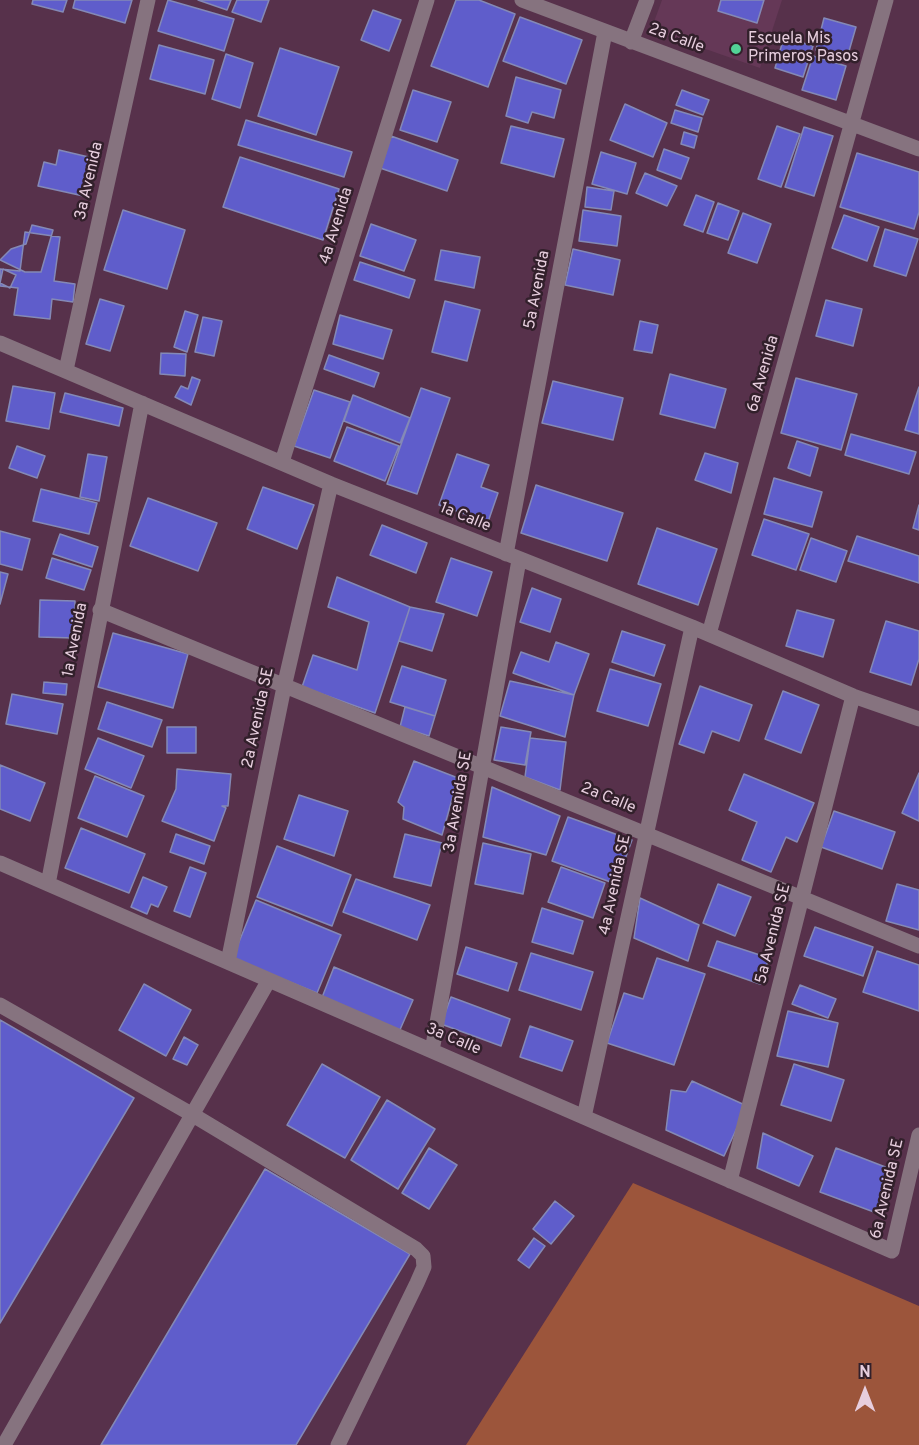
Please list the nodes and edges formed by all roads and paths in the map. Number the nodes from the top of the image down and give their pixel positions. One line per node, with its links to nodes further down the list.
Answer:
1 (148, 0): 11 (street, 3a Avenida)
2 (427, 0): 13 (street, 4a Avenida)
3 (522, 0): 6 (street, 2a Calle)
4 (647, 0): 7 (street)
5 (886, 0): 8 (street)
6 (605, 32): 7 (street, 2a Calle); 15 (street, 5a Avenida)
7 (631, 42): 8 (street, 2a Calle)
8 (853, 124): 9 (street, 2a Calle); 18 (street, 6a Avenida)
9 (919, 150)
10 (0, 343): 11 (street, 1a Calle)
11 (66, 370): 12 (street, 1a Calle)
12 (142, 403): 13 (street, 1a Calle); 16 (street, 1a Avenida)
13 (282, 462): 14 (street, 1a Calle)
14 (331, 484): 15 (street, 1a Calle); 19 (street, 2a Avenida SE)
15 (512, 557): 17 (street, 1a Calle); 22 (street, 3a Avenida SE)
16 (100, 610): 19 (street, 2a Calle); 25 (street, 1a Avenida)
17 (692, 627): 18 (street, 1a Calle); 23 (street, 4a Avenida SE)
18 (709, 634): 20 (street, 1a Calle)
19 (284, 687): 22 (street, 2a Calle); 28 (street, 2a Avenida SE)
20 (853, 696): 21 (street, 1a Calle); 26 (street, 5a Avenida SE)
21 (919, 719)
22 (484, 768): 23 (street, 2a Calle); 31 (street, 3a Avenida SE)
23 (646, 834): 26 (street, 2a Calle); 33 (street, 4a Avenida SE)
24 (0, 863): 25 (street, 3a Calle)
25 (48, 884): 28 (street, 3a Calle)
26 (802, 897): 27 (street, 2a Calle); 35 (street, 5a Avenida SE)
27 (919, 946)
28 (228, 962): 29 (street, 3a Calle)
29 (269, 980): 31 (street, 3a Calle); 32 (street)
30 (0, 1005): 32 (street)
31 (432, 1051): 33 (street, 3a Calle)
32 (193, 1115): 37 (street); 38 (street)
33 (584, 1117): 35 (street, 3a Calle)
34 (919, 1135): 36 (street, 6a Avenida SE)
35 (730, 1181): 36 (street, 3a Calle)
36 (892, 1251)
37 (4, 1445)
38 (338, 1445)

